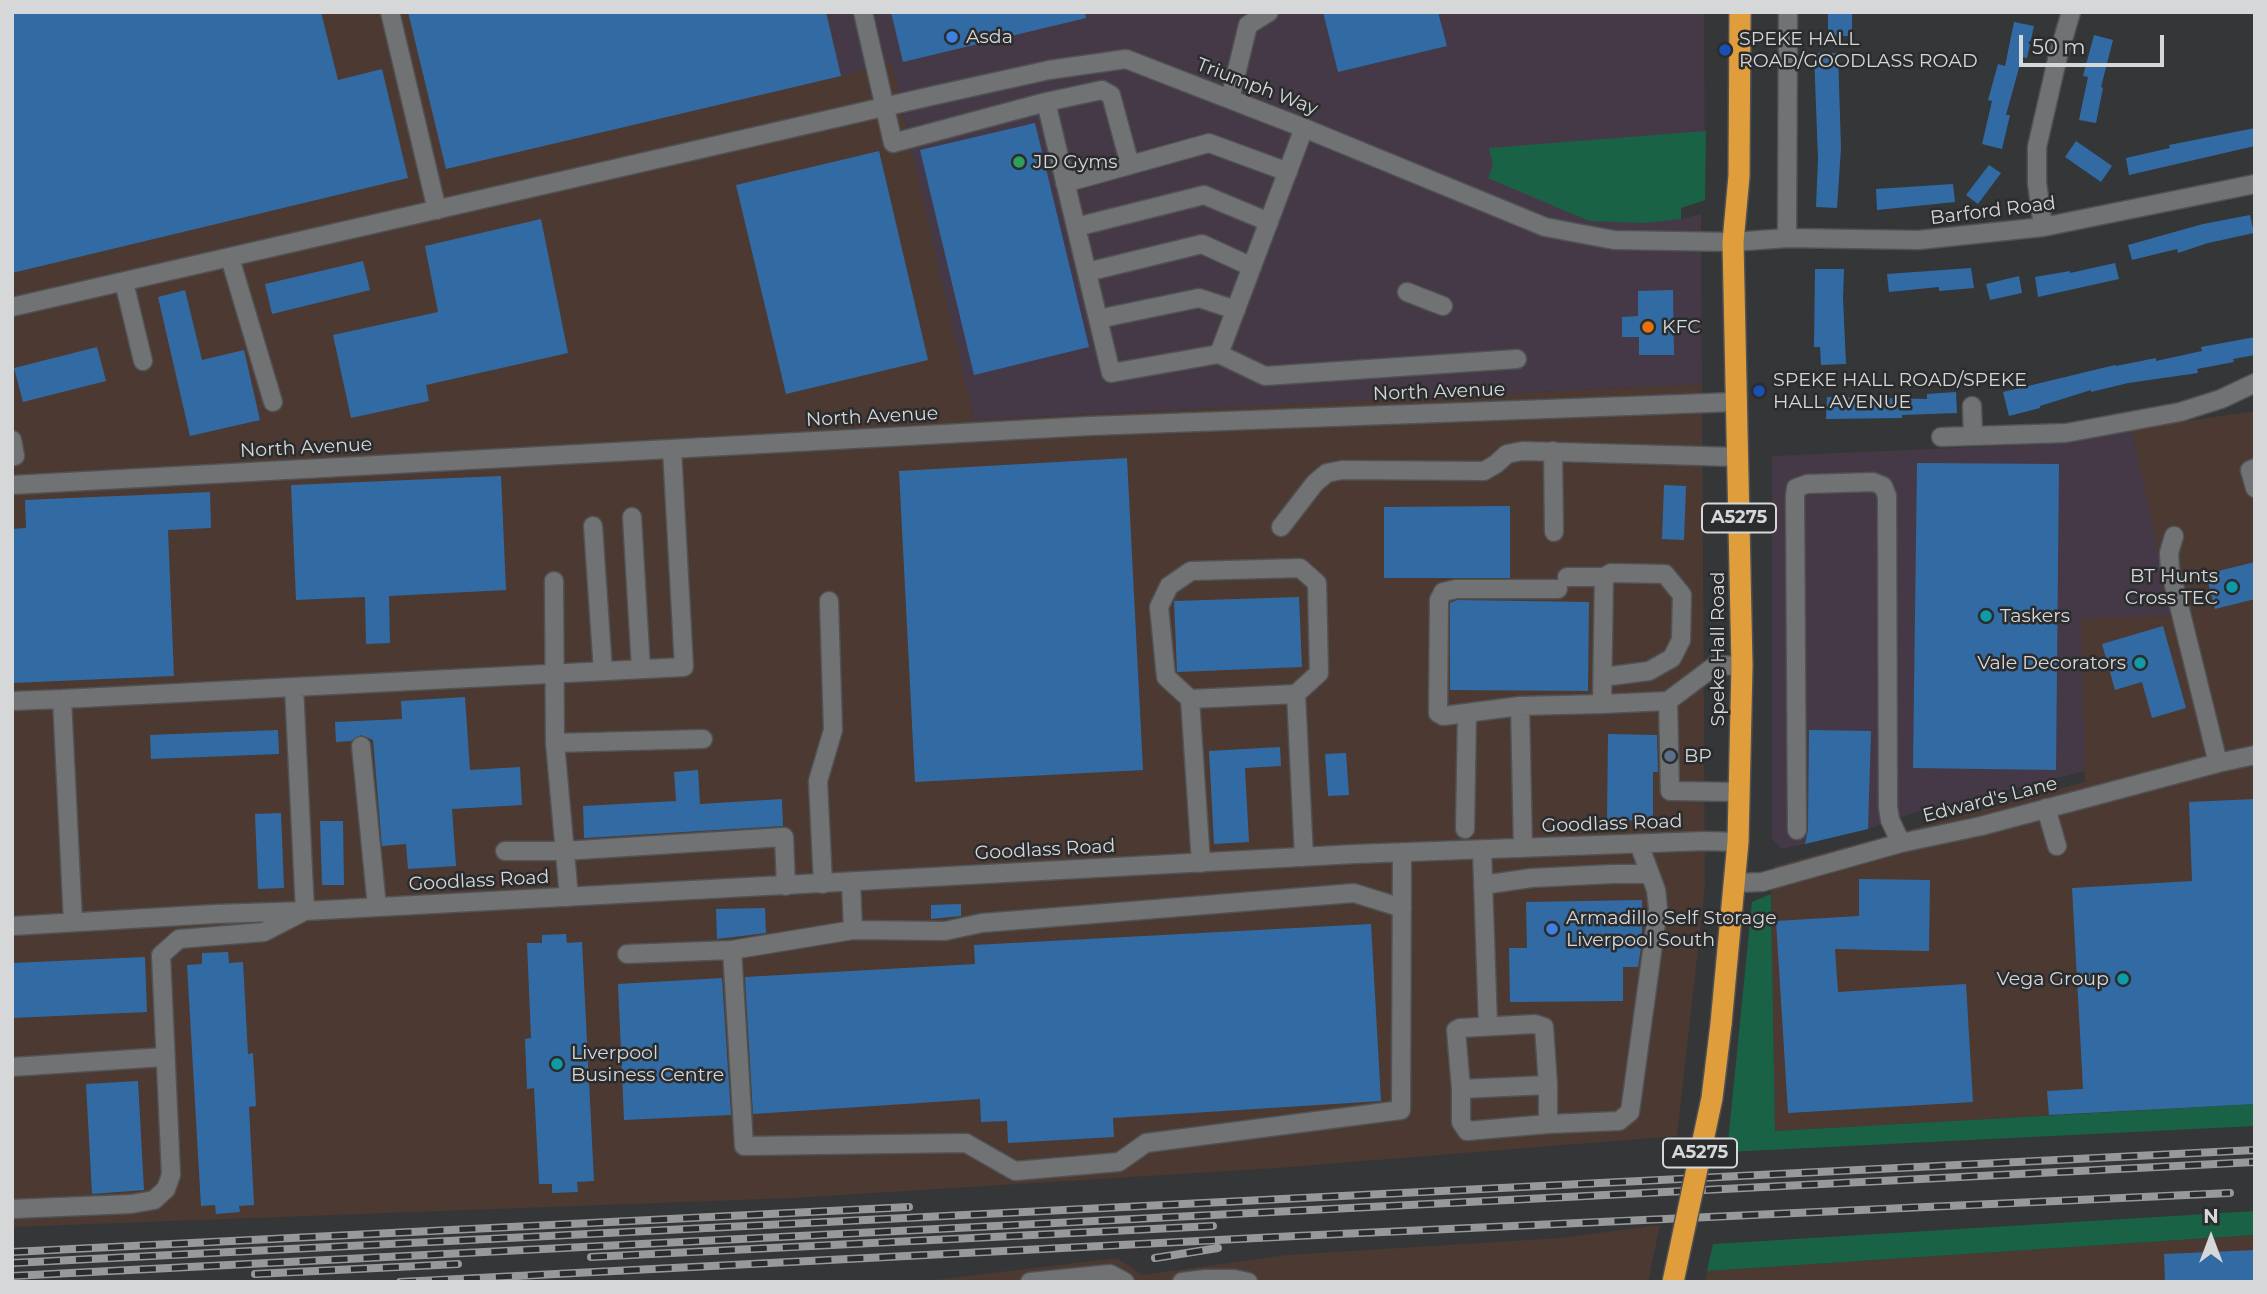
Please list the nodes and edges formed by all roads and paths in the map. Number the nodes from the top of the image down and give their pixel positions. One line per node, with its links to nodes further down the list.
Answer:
1 (390, 12): 15 (street)
2 (863, 12): 9 (street)
3 (1269, 12): 7 (street)
4 (1740, 12): 20 (highway, Speke Hall Road / A5275)
5 (1788, 12): 19 (street)
6 (2071, 12): 17 (street)
7 (1230, 99): 9 (street, Triumph Way); 10 (street, Triumph Way)
8 (1046, 102): 9 (street); 11 (street); 13 (street)
9 (886, 106): 15 (street, Triumph Way)
10 (1304, 128): 12 (street); 20 (street, Triumph Way)
11 (1130, 165): 12 (street); 13 (street)
12 (1288, 172): 16 (street)
13 (1065, 183): 18 (street)
14 (2255, 184): 17 (street, Barford Road)
15 (437, 210): 21 (street, Triumph Way)
16 (1269, 222): 18 (street); 22 (street)
17 (2043, 227): 19 (street, Barford Road)
18 (1076, 228): 23 (street)
19 (1787, 237): 20 (street, Barford Road)
20 (1732, 242): 35 (highway, Speke Hall Road / A5275)
21 (230, 258): 24 (street, Triumph Way); 34 (street)
22 (1252, 267): 23 (street); 28 (street)
23 (1087, 272): 29 (street)
24 (124, 282): 27 (street, Triumph Way); 32 (street)
25 (1407, 292): 26 (street)
26 (1443, 306)
27 (12, 307)
28 (1236, 310): 29 (street); 30 (street)
29 (1098, 319): 30 (street)
30 (1219, 354): 31 (street)
31 (1517, 359)
32 (143, 361)
33 (2255, 383): 37 (street)
34 (273, 402)
35 (1735, 402): 40 (street, North Avenue); 43 (highway, Speke Hall Road / A5275)
36 (1972, 406): 37 (street)
37 (1973, 436): 38 (street)
38 (1941, 437)
39 (12, 440): 42 (street)
40 (673, 449): 45 (street, North Avenue); 56 (street)
41 (1553, 451): 43 (street); 49 (street); 50 (street)
42 (12, 456)
43 (1737, 457): 55 (highway, Speke Hall Road / A5275)
44 (2255, 468): 46 (street)
45 (12, 485)
46 (2255, 488)
47 (632, 517): 56 (street)
48 (593, 526): 57 (street)
49 (1281, 527)
50 (1554, 532)
51 (2174, 536): 73 (street)
52 (1604, 577): 59 (street); 59 (street); 68 (street)
53 (554, 581): 58 (street)
54 (829, 601): 92 (street)
55 (1742, 666): 65 (street); 74 (highway, Speke Hall Road / A5275)
56 (641, 669): 57 (street)
57 (603, 671): 58 (street)
58 (555, 674): 60 (street); 70 (street)
59 (1603, 677): 66 (street)
60 (294, 687): 62 (street); 98 (street)
61 (1297, 694): 63 (street); 63 (street); 87 (street)
62 (62, 699): 64 (street); 99 (street)
63 (1190, 699): 88 (street)
64 (12, 701)
65 (1668, 701): 66 (street); 74 (street)
66 (1602, 704): 67 (street)
67 (1520, 706): 68 (street); 82 (street)
68 (1467, 713): 76 (street)
69 (703, 738): 70 (street)
70 (555, 743): 85 (street)
71 (361, 746): 96 (street)
72 (2255, 755): 73 (street, Edward's Lane)
73 (2218, 763): 75 (street, Edward's Lane)
74 (1739, 792): 78 (highway, Speke Hall Road / A5275)
75 (2046, 808): 79 (street, Edward's Lane); 81 (street)
76 (1465, 829)
77 (1797, 830): 79 (street)
78 (1738, 842): 80 (street, Goodlass Road); 91 (highway, Speke Hall Road / A5275)
79 (1901, 843): 91 (street, Edward's Lane)
80 (1639, 844): 82 (street, Goodlass Road); 89 (street)
81 (2057, 846)
82 (1523, 848): 83 (street, Goodlass Road)
83 (1482, 850): 86 (street, Goodlass Road); 94 (street)
84 (505, 851): 85 (street)
85 (563, 851): 93 (street); 95 (street)
86 (1402, 852): 87 (street, Goodlass Road); 97 (street)
87 (1304, 857): 88 (street, Goodlass Road)
88 (1201, 863): 90 (street, Goodlass Road)
89 (1650, 874): 94 (street); 109 (street)
90 (851, 882): 92 (street, Goodlass Road); 101 (street)
91 (1735, 883): 115 (highway, Speke Hall Road / A5275, bridge)
92 (823, 884): 93 (street, Goodlass Road)
93 (786, 886): 95 (street, Goodlass Road)
94 (1483, 886): 104 (street)
95 (569, 897): 96 (street, Goodlass Road)
96 (377, 906): 98 (street, Goodlass Road)
97 (1402, 908): 101 (street); 102 (street)
98 (305, 911): 99 (street, Goodlass Road); 105 (street)
99 (73, 922): 100 (street, Goodlass Road)
100 (12, 926)
101 (853, 930): 102 (street)
102 (732, 950): 103 (street)
103 (627, 954)
104 (1488, 1026): 107 (street); 108 (street)
105 (164, 1057): 106 (street); 110 (street)
106 (12, 1067)
107 (1548, 1085): 108 (street); 109 (street)
108 (1461, 1089): 109 (street)
109 (1548, 1124)
110 (12, 1209)
111 (1030, 1282): 112 (street)
112 (1125, 1282)
113 (1182, 1282): 114 (street)
114 (1248, 1282)
115 (1673, 1282)

